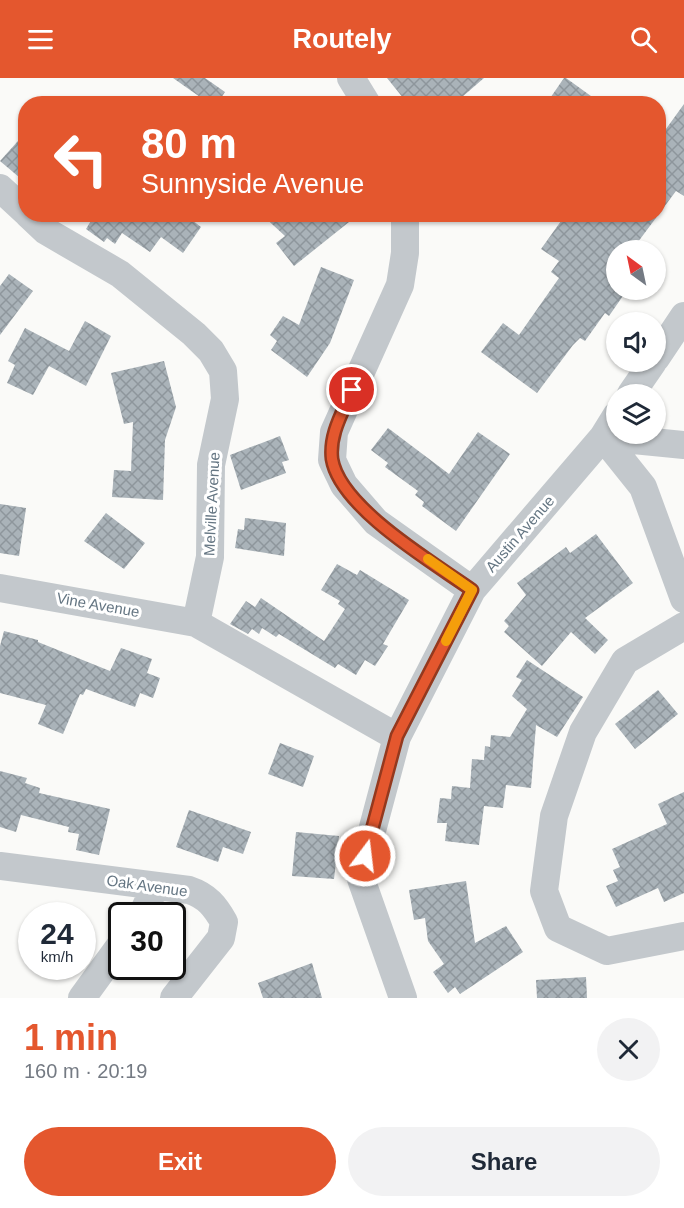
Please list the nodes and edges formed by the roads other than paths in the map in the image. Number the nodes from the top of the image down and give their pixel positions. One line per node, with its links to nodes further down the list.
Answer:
1 (351, 78): 2 (street)
2 (362, 96)
3 (0, 188): 4 (street, Melville Avenue)
4 (18, 205)
5 (36, 222): 16 (street, Melville Avenue)
6 (405, 222): 14 (street)
7 (684, 316): 8 (street)
8 (666, 342)
9 (606, 432): 14 (street, Austin Avenue)
10 (666, 441): 12 (street)
11 (620, 444): 15 (street)
12 (684, 445)
13 (0, 588): 16 (street, Vine Avenue)
14 (472, 590): 18 (street, Austin Avenue)
15 (684, 599)
16 (196, 623): 18 (street)
17 (684, 626): 22 (street)
18 (397, 736): 26 (street, Austin Avenue)
19 (0, 866): 20 (street, Oak Avenue)
20 (155, 887): 21 (street); 25 (street, Oak Avenue)
21 (148, 902)
22 (684, 936)
23 (108, 962): 24 (street)
24 (82, 998)
25 (174, 998)
26 (402, 998)

